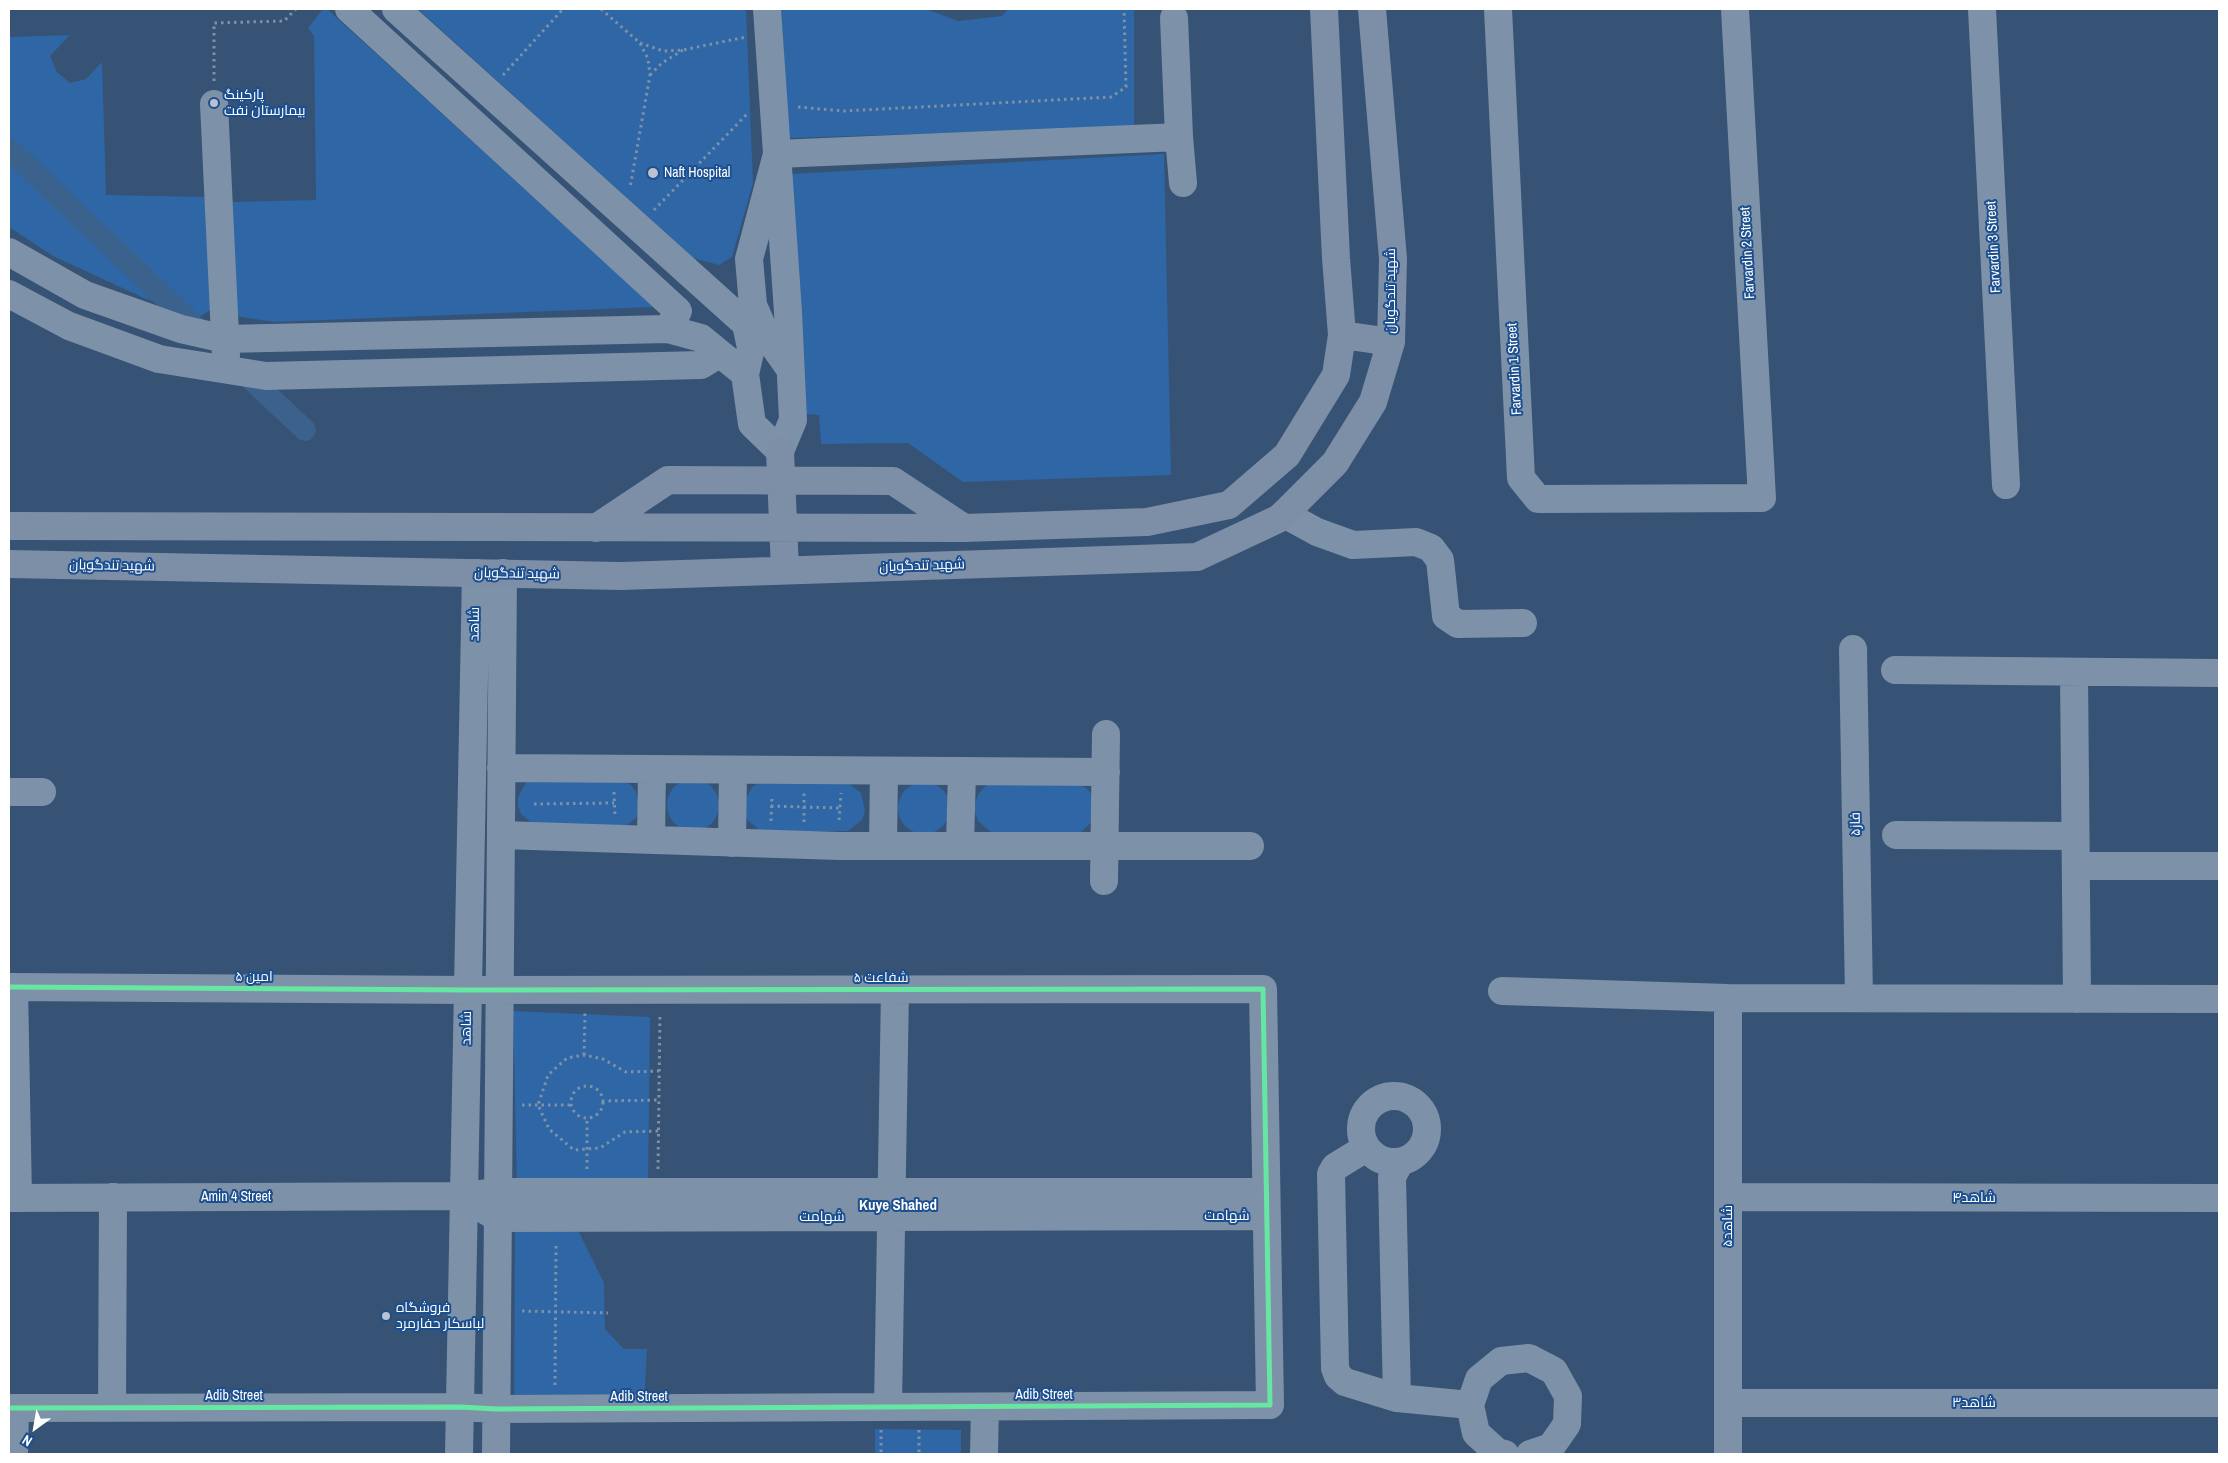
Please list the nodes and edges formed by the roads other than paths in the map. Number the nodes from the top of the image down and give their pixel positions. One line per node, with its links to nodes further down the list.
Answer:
1 (349, 9): 16 (street)
2 (396, 9): 22 (street)
3 (1324, 9): 17 (main road)
4 (1372, 9): 19 (main road, شهید تندگویان)
5 (1498, 9): 28 (street, Farvardin 1 Street)
6 (1735, 9): 28 (street, Farvardin 2 Street)
7 (1982, 9): 27 (street, Farvardin 3 Street)
8 (1174, 18): 11 (street)
9 (768, 20): 12 (street)
10 (214, 104): 18 (street)
11 (1179, 137): 12 (street); 13 (street)
12 (777, 154): 23 (street)
13 (1183, 183)
14 (9, 252): 18 (street)
15 (9, 294): 21 (street)
16 (668, 329): 18 (street); 20 (street)
17 (1342, 336): 19 (main road); 30 (main road)
18 (225, 339): 21 (street)
19 (1391, 342): 29 (main road, شهید تندگویان)
20 (712, 348): 21 (street); 22 (street)
21 (227, 370)
22 (745, 374): 24 (street)
23 (792, 420): 24 (street); 25 (street)
24 (752, 424): 25 (street)
25 (780, 451): 26 (main road)
26 (783, 480): 32 (main road); 33 (main road); 34 (main road)
27 (2006, 484)
28 (1762, 498)
29 (1284, 514): 35 (main road, شهید تندگویان); 40 (street)
30 (1147, 522): 34 (main road); 35 (main road)
31 (9, 526): 32 (main road)
32 (596, 528): 33 (main road)
33 (783, 528): 34 (main road); 37 (main road)
34 (964, 528)
35 (1151, 558): 37 (main road, شهید تندگویان)
36 (9, 564): 38 (main road, شهید تندگویان)
37 (785, 570): 39 (main road, شهید تندگویان)
38 (476, 573): 39 (main road, شهید تندگویان); 68 (street, شاهد)
39 (503, 574): 46 (street, شاهد)
40 (1522, 623)
41 (1853, 649): 72 (street, فاز۵)
42 (1895, 670): 43 (street)
43 (2074, 673): 44 (street); 56 (street)
44 (2219, 673)
45 (1106, 734): 51 (street)
46 (502, 768): 47 (street); 55 (street, شاهد)
47 (652, 769): 48 (street); 57 (street)
48 (733, 770): 49 (street); 58 (street)
49 (884, 770): 50 (street); 59 (street)
50 (962, 771): 51 (street); 60 (street)
51 (1106, 772): 61 (street)
52 (9, 792): 53 (street)
53 (42, 792)
54 (1896, 835): 56 (street)
55 (501, 836): 57 (street); 69 (street, شاهد)
56 (2075, 836): 63 (street)
57 (651, 840): 58 (street)
58 (732, 843): 59 (street)
59 (883, 846): 60 (street)
60 (960, 846): 61 (street)
61 (1105, 846): 62 (street); 65 (street)
62 (1250, 846)
63 (2076, 866): 64 (street); 73 (street)
64 (2219, 866)
65 (1104, 882)
66 (11, 987): 68 (street, امین ۵); 79 (street)
67 (895, 989): 69 (street, شفاعت ۵); 82 (street, شفاعت ۵); 84 (street)
68 (469, 990): 69 (street, امین ۵); 77 (street, شاهد)
69 (499, 990): 83 (street, شاهد)
70 (1502, 991): 71 (street)
71 (1728, 998): 72 (street); 78 (street, شاهد۵)
72 (1859, 998): 73 (street)
73 (2076, 999): 74 (street)
74 (2219, 999)
75 (1366, 1148): 76 (street); 76 (street); 85 (street)
76 (1400, 1162): 85 (street)
77 (464, 1196): 80 (street, Amin 4 Street); 83 (street); 89 (street, شاهد)
78 (1728, 1197): 81 (street, شاهد۴); 86 (street, شاهد۵)
79 (13, 1198): 80 (street, Amin 4 Street)
80 (113, 1198): 93 (street)
81 (2219, 1198)
82 (1266, 1204): 84 (street, شهامت); 91 (street, Adib Street)
83 (498, 1205): 84 (street, شهامت); 84 (street, شهامت); 94 (street, شاهد)
84 (891, 1205): 90 (street)
85 (1397, 1398): 88 (street)
86 (1728, 1403): 87 (street, شاهد۳); 101 (street, شاهد۵)
87 (2219, 1403)
88 (1470, 1405): 99 (street); 100 (street)
89 (460, 1407): 93 (street, Adib Street); 94 (street, Adib Street); 96 (street, شاهد)
90 (888, 1407): 91 (street, Adib Street); 94 (street, Adib Street)
91 (985, 1407): 98 (street)
92 (12, 1408): 93 (street, Adib Street); 95 (street)
93 (112, 1408)
94 (496, 1409): 97 (street, شاهد)
95 (14, 1454)
96 (459, 1454)
97 (496, 1454)
98 (984, 1454)
99 (1505, 1454)
100 (1530, 1454)
101 (1728, 1454)

